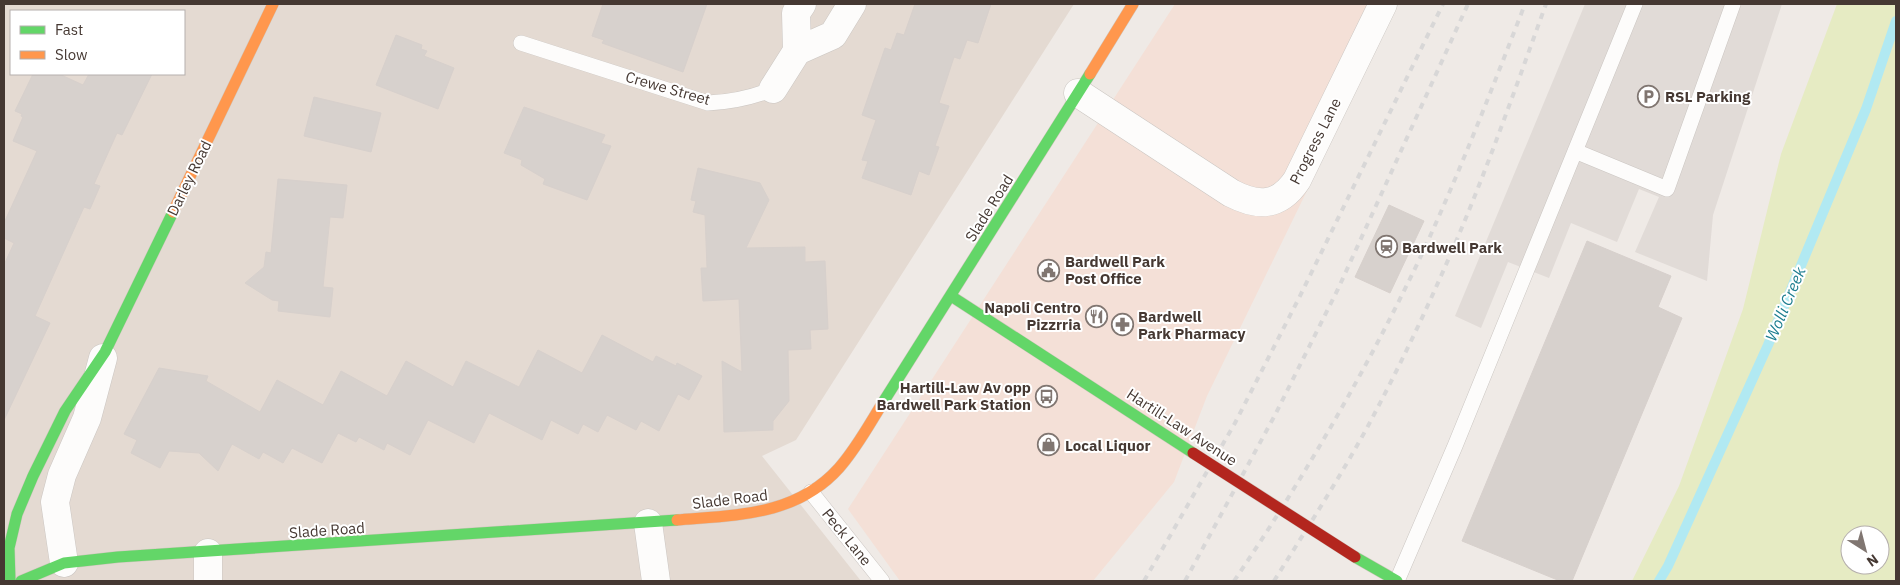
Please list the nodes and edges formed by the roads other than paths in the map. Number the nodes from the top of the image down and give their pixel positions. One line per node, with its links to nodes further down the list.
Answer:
1 (273, 4): 14 (street, Darley Road)
2 (802, 4): 9 (street)
3 (852, 4): 9 (street)
4 (1133, 4): 11 (street, Slade Road)
5 (1384, 4): 11 (street, Progress Lane)
6 (1635, 4): 12 (lane)
7 (1733, 4): 12 (lane)
8 (521, 43): 10 (lane, Crewe Street)
9 (797, 51): 10 (street, Crewe Street)
10 (773, 89)
11 (1078, 93): 13 (street, Slade Road)
12 (1575, 151): 24 (lane)
13 (951, 296): 15 (street, Slade Road); 24 (street, Hartill-Law Avenue, bridge)
14 (105, 352): 18 (street, Darley Road); 19 (street, Darley Road)
15 (811, 492): 16 (street, Slade Road); 23 (lane, Peck Lane)
16 (648, 523): 17 (street, Slade Road); 22 (street)
17 (208, 553): 18 (street, Slade Road); 21 (street)
18 (64, 563): 20 (street)
19 (10, 581)
20 (21, 581)
21 (208, 581)
22 (656, 581)
23 (882, 581)
24 (1397, 581)

